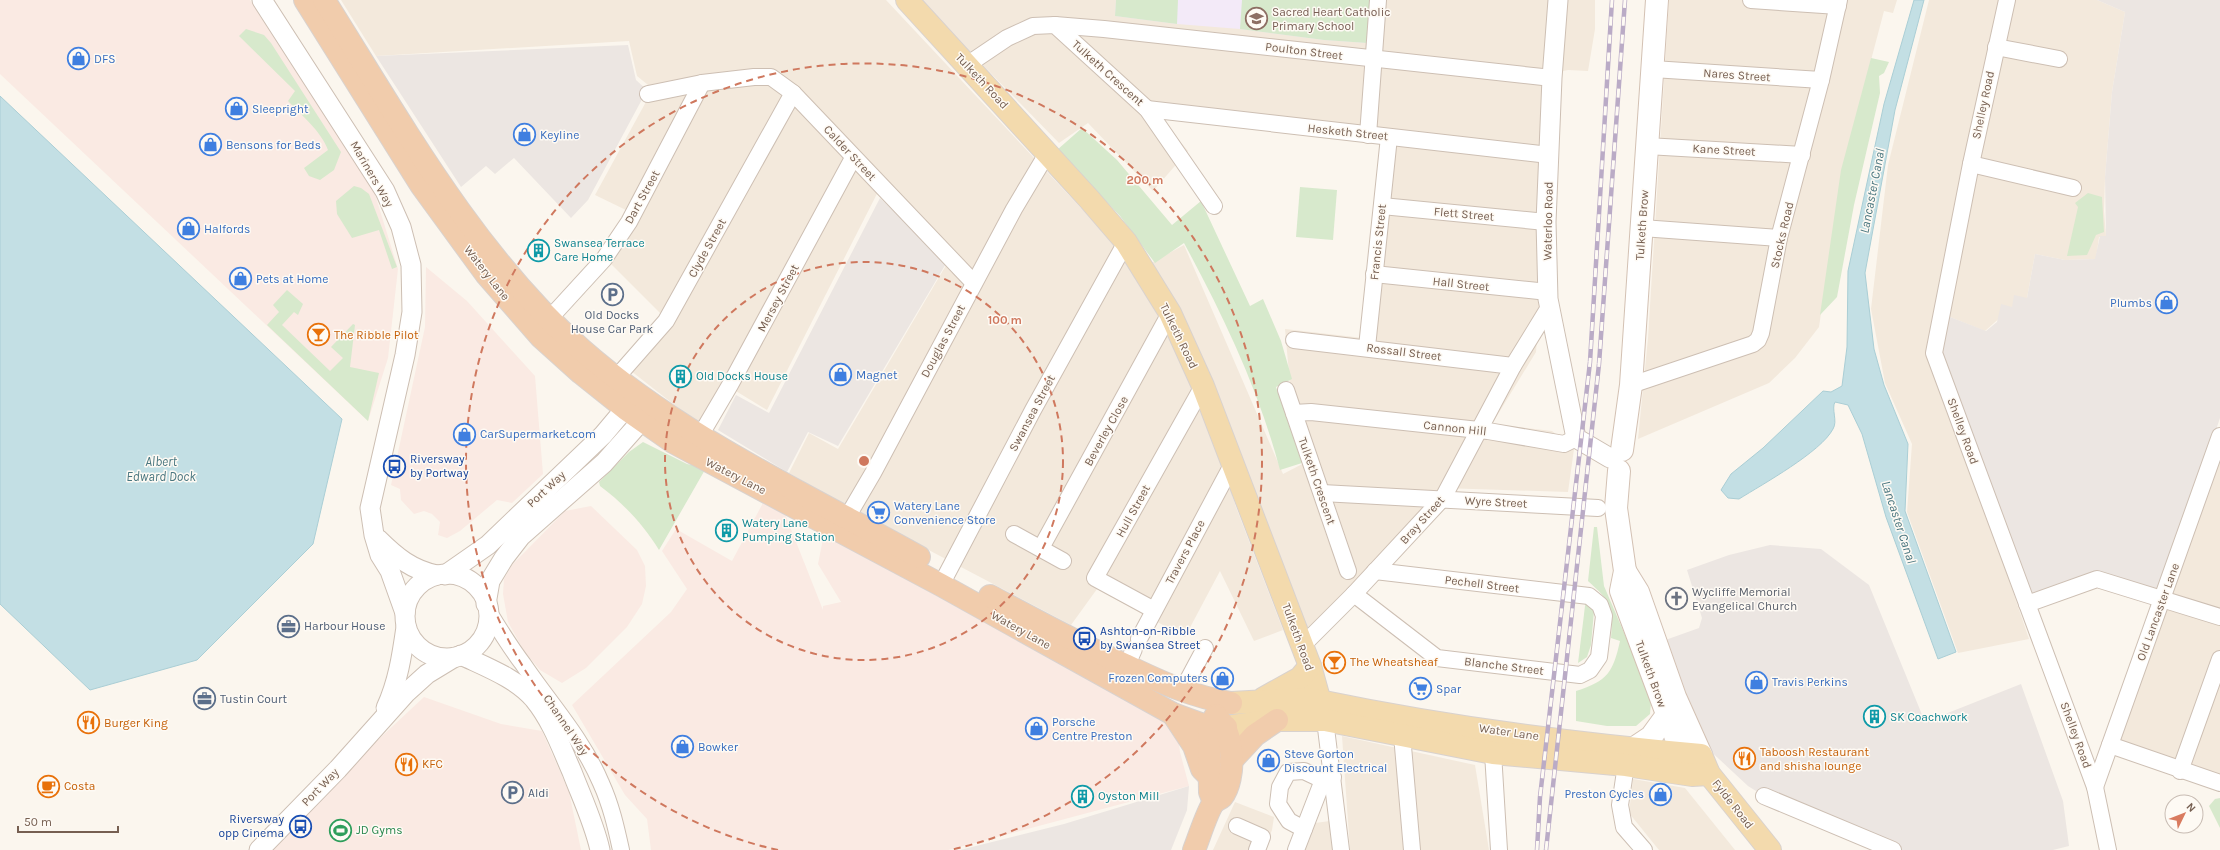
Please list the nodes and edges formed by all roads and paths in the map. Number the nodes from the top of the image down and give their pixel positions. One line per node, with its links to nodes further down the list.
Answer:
1 (262, 0): 63 (street, Mariners Way)
2 (305, 0): 46 (highway, Watery Lane)
3 (324, 0): 42 (highway, Watery Lane)
4 (906, 0): 15 (main road, Tulketh Road)
5 (1378, 0): 13 (street)
6 (1558, 0): 17 (street, Waterloo Road)
7 (1657, 0): 16 (main road, Tulketh Brow)
8 (1750, 0): 10 (street)
9 (2007, 0): 12 (street, Shelley Road)
10 (1838, 3): 18 (street, Stocks Road)
11 (1055, 25): 13 (street, Poulton Street); 15 (street); 22 (street, Tulketh Crescent)
12 (1996, 47): 14 (street); 30 (street, Shelley Road)
13 (1374, 59): 17 (street, Poulton Street); 23 (street)
14 (2059, 59)
15 (967, 65): 26 (main road, Tulketh Road)
16 (1653, 69): 18 (street, Nares Street); 25 (main road, Tulketh Brow)
17 (1552, 78): 27 (street, Waterloo Road)
18 (1821, 80): 28 (street, Stocks Road)
19 (702, 83): 20 (street, Calder Street); 21 (street, Calder Street); 42 (street, Dart Street)
20 (793, 93): 29 (street, Calder Street); 46 (street, Clyde Street)
21 (648, 94)
22 (1147, 109): 23 (street, Hesketh Street); 32 (street, Tulketh Crescent)
23 (1368, 135): 24 (street, Hesketh Street)
24 (1389, 137): 27 (street, Hesketh Street); 33 (street, Francis Street)
25 (1647, 146): 28 (street, Kane Street); 35 (main road, Tulketh Brow)
26 (1048, 152): 37 (main road, Tulketh Road); 39 (street, Douglas Street)
27 (1550, 155): 34 (street, Waterloo Road)
28 (1802, 155): 36 (street, Stocks Road)
29 (854, 158): 39 (street, Calder Street); 53 (street, Mersey Street)
30 (1970, 164): 31 (street); 74 (street, Shelley Road)
31 (2073, 188)
32 (1214, 206)
33 (1382, 206): 34 (street, Flett Street); 38 (street, Francis Street)
34 (1546, 222): 40 (street, Waterloo Road)
35 (1642, 228): 36 (street); 47 (main road, Tulketh Brow)
36 (1779, 238): 47 (street, Stocks Road)
37 (1126, 242): 41 (main road, Tulketh Road); 70 (street, Swansea Street)
38 (1374, 274): 40 (street, Hall Street); 44 (street, Francis Street)
39 (974, 283): 61 (street, Douglas Street)
40 (1548, 300): 45 (street, Bray Street); 55 (street, Waterloo Road)
41 (1170, 313): 48 (main road, Tulketh Road); 64 (street, Beverley Close)
42 (550, 318): 46 (highway, Watery Lane)
43 (1294, 340): 44 (street, Rossall Street)
44 (1367, 347): 45 (street, Rossall Street)
45 (1513, 366): 52 (street, Bray Street)
46 (610, 384): 50 (highway, Watery Lane)
47 (1632, 385): 56 (main road, Tulketh Brow)
48 (1203, 386): 57 (main road, Tulketh Road); 76 (street, Hull Street)
49 (1286, 390): 51 (street, Tulketh Crescent)
50 (640, 408): 53 (highway, Watery Lane); 61 (highway, Watery Lane); 69 (street, Port Way); 75 (street, Port Way)
51 (1294, 413): 52 (street, Cannon Hill); 58 (street, Tulketh Crescent)
52 (1479, 431): 55 (street, Cannon Hill); 59 (street, Bray Street)
53 (700, 436): 61 (highway, Watery Lane)
54 (2220, 436): 73 (street, Old Lancaster Lane)
55 (1576, 438): 56 (street)
56 (1617, 459): 68 (main road, Tulketh Brow)
57 (1232, 465): 76 (street, Travers Place); 79 (main road, Tulketh Road)
58 (1322, 493): 59 (street, Wyre Street); 66 (street, Tulketh Crescent)
59 (1443, 498): 60 (street, Wyre Street); 67 (street, Bray Street)
60 (1598, 508)
61 (843, 524): 70 (highway, Watery Lane)
62 (1014, 534): 64 (street)
63 (374, 535): 69 (street); 78 (street, Mariners Way)
64 (1041, 548): 65 (street)
65 (1064, 561)
66 (1348, 571)
67 (1375, 571): 71 (street, Bray Street); 72 (street, Pechell Street)
68 (1625, 571): 91 (main road, Tulketh Brow); 100 (main road, Tulketh Brow)
69 (441, 575): 75 (street); 78 (street)
70 (944, 579): 82 (highway, Watery Lane)
71 (1354, 594): 72 (street, Blanche Street); 79 (street, Bray Street)
72 (1589, 596)
73 (2162, 600): 74 (street); 77 (street); 96 (street, Old Lancaster Lane)
74 (2027, 604): 105 (street, Shelley Road)
75 (487, 607): 81 (street); 112 (street, Channel Way)
76 (1154, 610): 82 (street, Travers Place)
77 (2220, 618)
78 (405, 620): 81 (street); 94 (street, Port Way)
79 (1302, 646): 84 (main road, Tulketh Road)
80 (1205, 648): 86 (street)
81 (458, 656): 94 (street, Port Way); 111 (street, Channel Way)
82 (1130, 659): 85 (highway, Watery Lane); 90 (highway, Watery Lane)
83 (2220, 659): 101 (street)
84 (1310, 666): 87 (main road); 88 (main road); 89 (main road, Tulketh Road)
85 (1151, 678): 86 (highway, Watery Lane); 92 (highway)
86 (1182, 691): 92 (highway, Watery Lane)
87 (1257, 702): 89 (main road, Watery Lane); 92 (main road, Watery Lane)
88 (1348, 707): 89 (main road, Water Lane); 98 (main road, Water Lane)
89 (1322, 710): 93 (main road, Watery Lane); 95 (main road, Water Lane); 103 (street)
90 (1173, 714): 92 (highway, Watery Lane); 102 (highway)
91 (1667, 715): 98 (main road); 100 (main road, Tulketh Brow)
92 (1220, 718): 93 (main road, Watery Lane); 99 (highway); 102 (highway)
93 (1277, 720): 99 (highway)
94 (380, 722): 110 (street, Port Way)
95 (1402, 735): 97 (main road, Water Lane); 117 (street)
96 (2110, 745): 101 (street); 105 (street, Old Lancaster Lane)
97 (1493, 753): 98 (main road, Water Lane); 118 (street)
98 (1630, 757): 100 (main road, Water Lane); 119 (street)
99 (1231, 761): 107 (highway)
100 (1696, 764): 120 (main road, Fylde Road); 121 (main road, Fylde Road)
101 (2180, 770): 104 (street)
102 (1211, 778): 107 (highway)
103 (1328, 778): 109 (street); 109 (street); 116 (street)
104 (2220, 783)
105 (2095, 787): 123 (street, Shelley Road)
106 (1764, 796): 122 (street)
107 (1214, 802): 113 (highway)
108 (1237, 826): 114 (street)
109 (1304, 829): 115 (street)
110 (259, 850)
111 (600, 850)
112 (621, 850)
113 (1194, 850)
114 (1257, 850)
115 (1296, 850)
116 (1341, 850)
117 (1412, 850)
118 (1499, 850)
119 (1644, 850)
120 (1752, 850)
121 (1770, 850)
122 (1893, 850)
123 (2108, 850)

